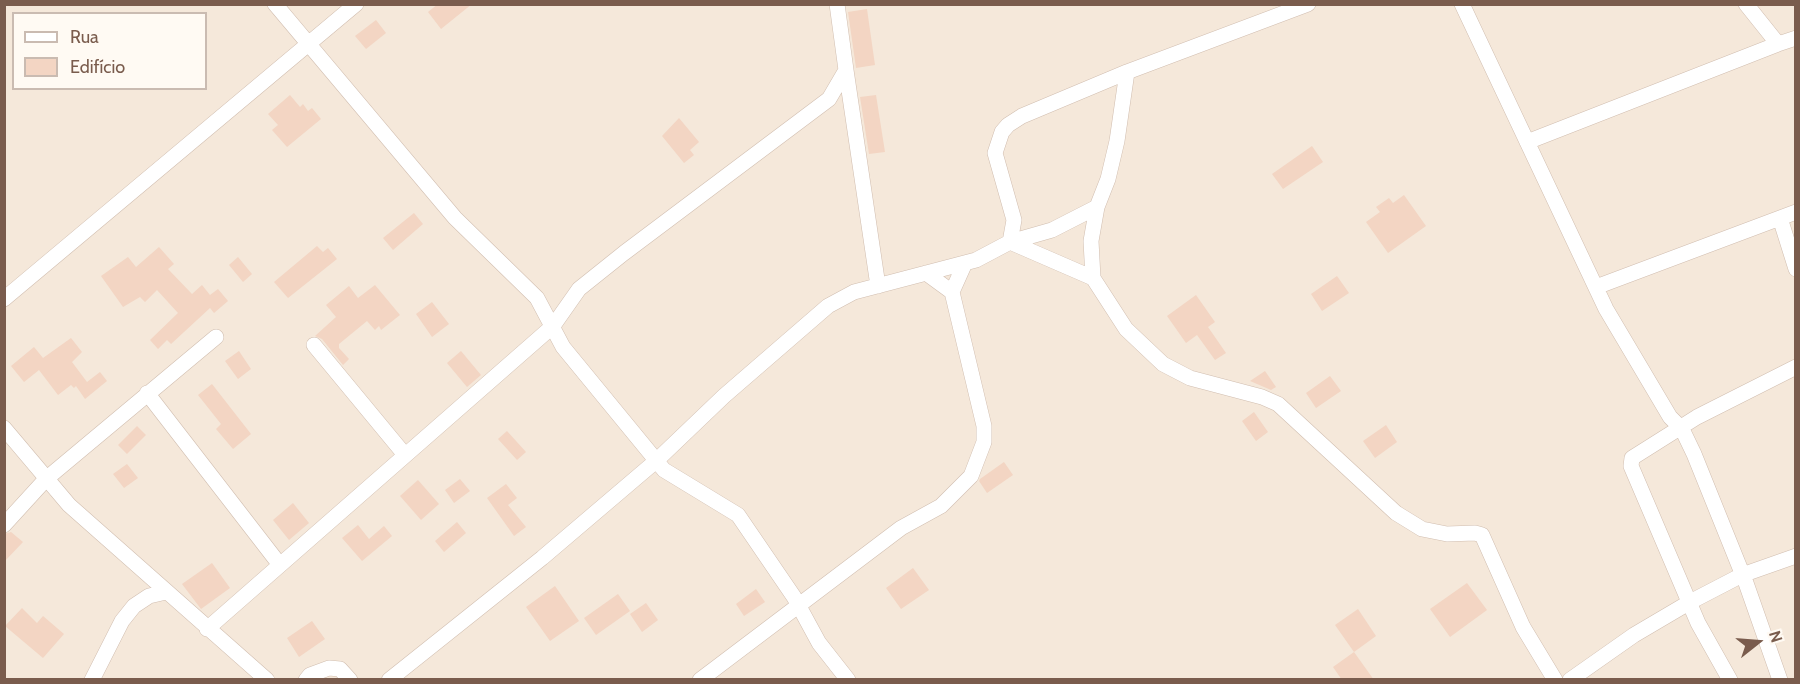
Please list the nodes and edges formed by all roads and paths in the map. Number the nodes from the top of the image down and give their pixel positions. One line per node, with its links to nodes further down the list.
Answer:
1 (275, 4): 9 (street)
2 (356, 4): 9 (street)
3 (837, 4): 10 (street)
4 (1308, 4): 11 (street)
5 (1746, 4): 8 (street)
6 (1465, 6): 12 (street)
7 (1796, 38): 8 (street)
8 (1778, 44): 12 (street)
9 (309, 46): 24 (street); 25 (street)
10 (846, 70): 21 (street); 25 (street)
11 (1127, 72): 13 (street); 16 (street)
12 (1527, 142): 22 (street)
13 (1097, 207): 16 (street); 20 (street)
14 (1796, 212): 15 (street)
15 (1780, 218): 18 (street); 22 (street)
16 (1010, 242): 17 (street); 20 (street)
17 (965, 263): 19 (street); 23 (street)
18 (1796, 269)
19 (926, 273): 21 (street); 23 (street)
20 (1094, 278): 50 (street)
21 (878, 286): 33 (street)
22 (1596, 287): 31 (street)
23 (952, 292): 41 (street)
24 (4, 299)
25 (553, 326): 32 (street); 33 (street)
26 (216, 337): 29 (street)
27 (314, 345): 32 (street)
28 (1796, 367): 31 (street)
29 (147, 393): 34 (street); 37 (street)
30 (4, 428): 34 (street)
31 (1682, 429): 38 (street); 40 (street)
32 (405, 455): 37 (street)
33 (656, 461): 41 (street); 47 (street)
34 (46, 478): 35 (street); 39 (street)
35 (4, 525)
36 (1796, 556): 38 (street)
37 (280, 565): 42 (street)
38 (1742, 575): 40 (street); 53 (street)
39 (166, 592): 42 (street); 43 (street)
40 (1689, 602): 51 (street); 52 (street)
41 (798, 607): 48 (street); 49 (street)
42 (207, 629): 44 (street)
43 (92, 680)
44 (267, 680)
45 (306, 680): 46 (street)
46 (350, 680)
47 (389, 680)
48 (700, 680)
49 (848, 680)
50 (1555, 680)
51 (1570, 680)
52 (1730, 680)
53 (1780, 680)

